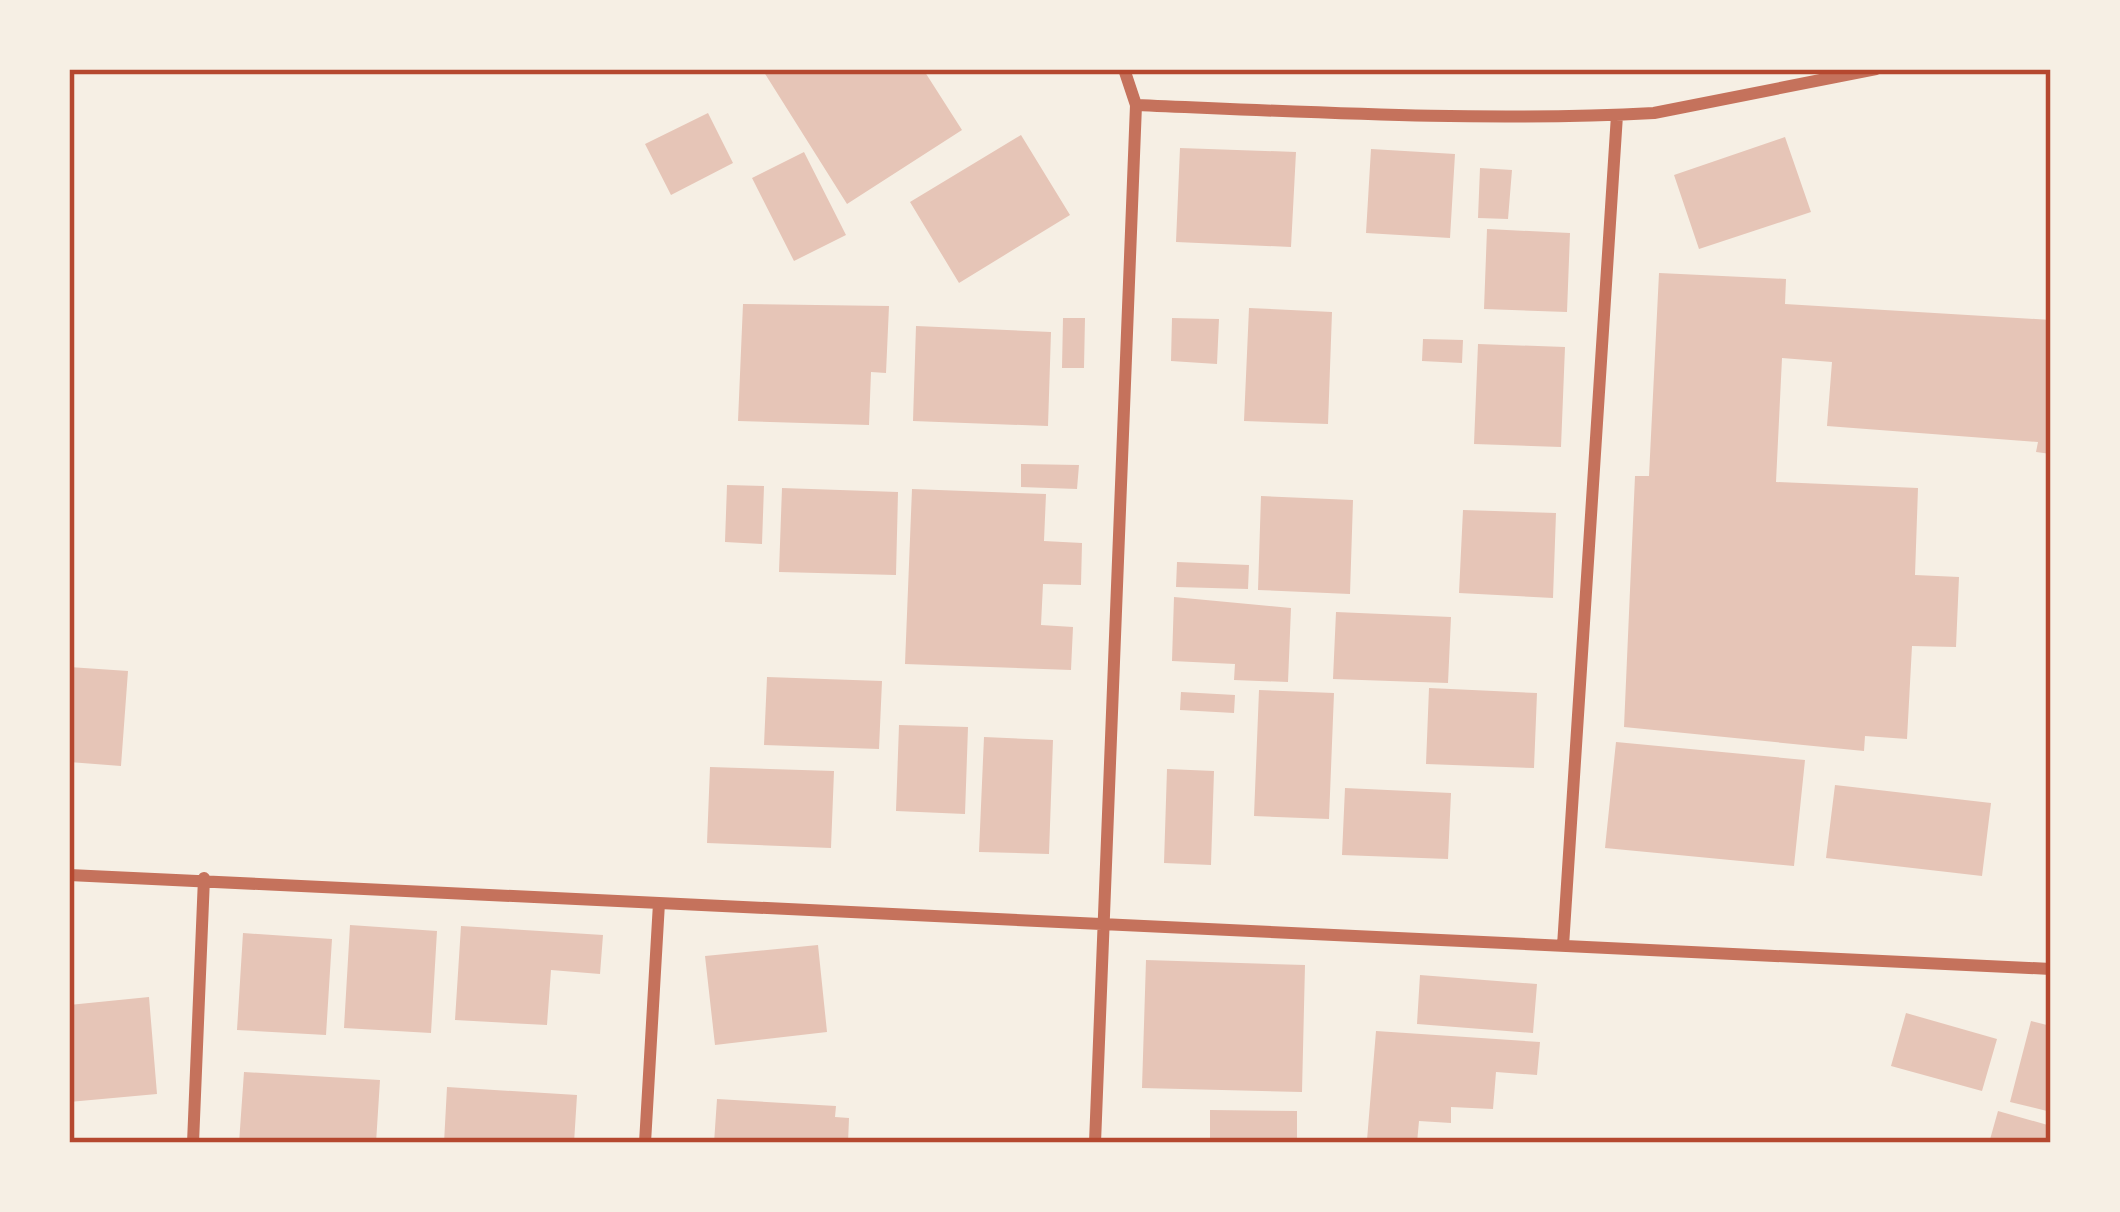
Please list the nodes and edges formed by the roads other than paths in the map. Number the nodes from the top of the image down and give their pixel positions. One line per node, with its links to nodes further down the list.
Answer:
1 (1124, 69): 3 (street)
2 (1876, 69): 4 (street)
3 (1136, 105): 4 (street); 8 (street)
4 (1617, 115): 9 (street)
5 (69, 874): 6 (street)
6 (204, 878): 7 (street); 11 (street)
7 (658, 903): 8 (street); 12 (street)
8 (1103, 925): 9 (street); 13 (street)
9 (1563, 946): 10 (street)
10 (2051, 969)
11 (193, 1143)
12 (645, 1143)
13 (1095, 1143)

